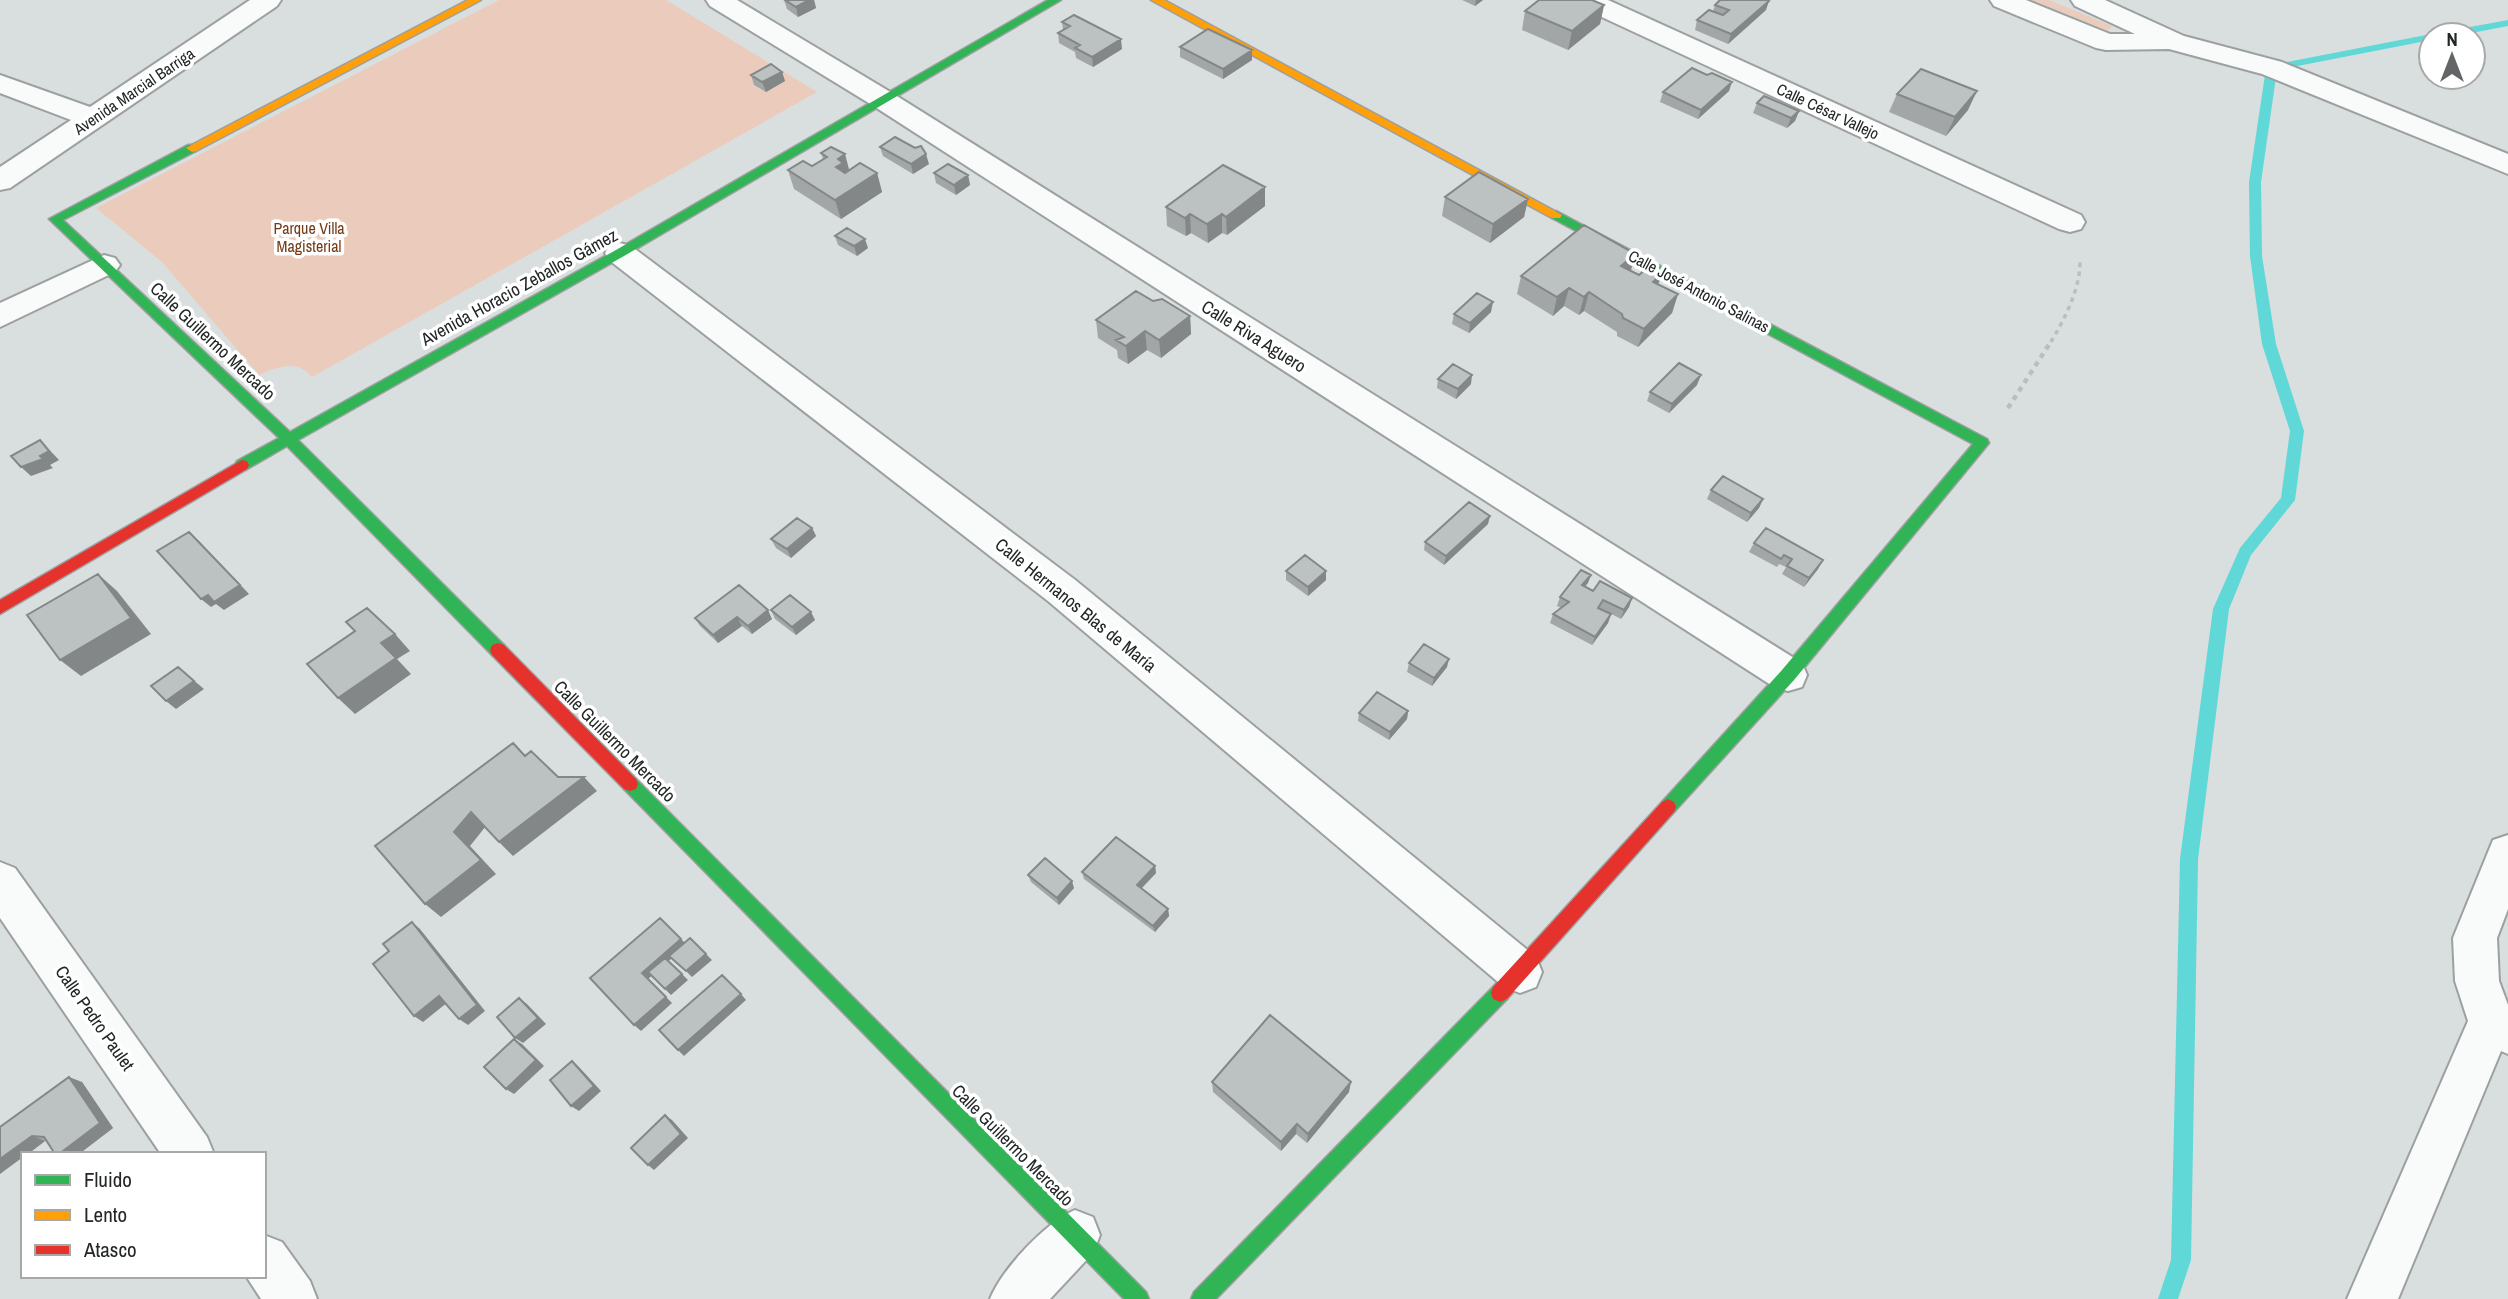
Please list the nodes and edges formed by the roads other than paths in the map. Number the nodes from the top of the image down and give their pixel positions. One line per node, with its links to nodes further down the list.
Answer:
1 (268, 0): 12 (street, Avenida Marcial Barriga)
2 (476, 0): 17 (street, Calle Guillermo Mercado)
3 (719, 0): 11 (street, Calle Riva Aguero)
4 (1056, 0): 11 (street, Avenida Horacio Zeballos Gámez)
5 (1156, 0): 21 (street, Calle José Antonio Salinas)
6 (1587, 0): 15 (street, Calle César Vallejo)
7 (2003, 0): 9 (street)
8 (2084, 0): 9 (street)
9 (2174, 42): 13 (street)
10 (0, 83): 12 (street)
11 (882, 99): 16 (street, Avenida Horacio Zeballos Gámez); 21 (street, Calle Riva Aguero)
12 (93, 118): 14 (street, Avenida Marcial Barriga)
13 (2508, 164)
14 (0, 181)
15 (2070, 222)
16 (620, 253): 19 (street, Avenida Horacio Zeballos Gámez); 24 (street, Calle Hermanos Blas de María)
17 (104, 265): 18 (street); 19 (street, Calle Guillermo Mercado)
18 (0, 316)
19 (288, 438): 20 (street, Avenida Horacio Zeballos Gámez); 27 (street, Calle Guillermo Mercado)
20 (0, 608)
21 (1788, 675): 24 (street)
22 (2508, 854): 25 (street)
23 (0, 882): 26 (street, Calle Pedro Paulet)
24 (1520, 972): 32 (street)
25 (2499, 1026): 33 (street)
26 (189, 1152)
27 (1075, 1235): 30 (street); 31 (street, Calle Guillermo Mercado)
28 (266, 1263): 29 (street)
29 (292, 1299)
30 (1015, 1299)
31 (1139, 1299)
32 (1201, 1299)
33 (2372, 1299)

